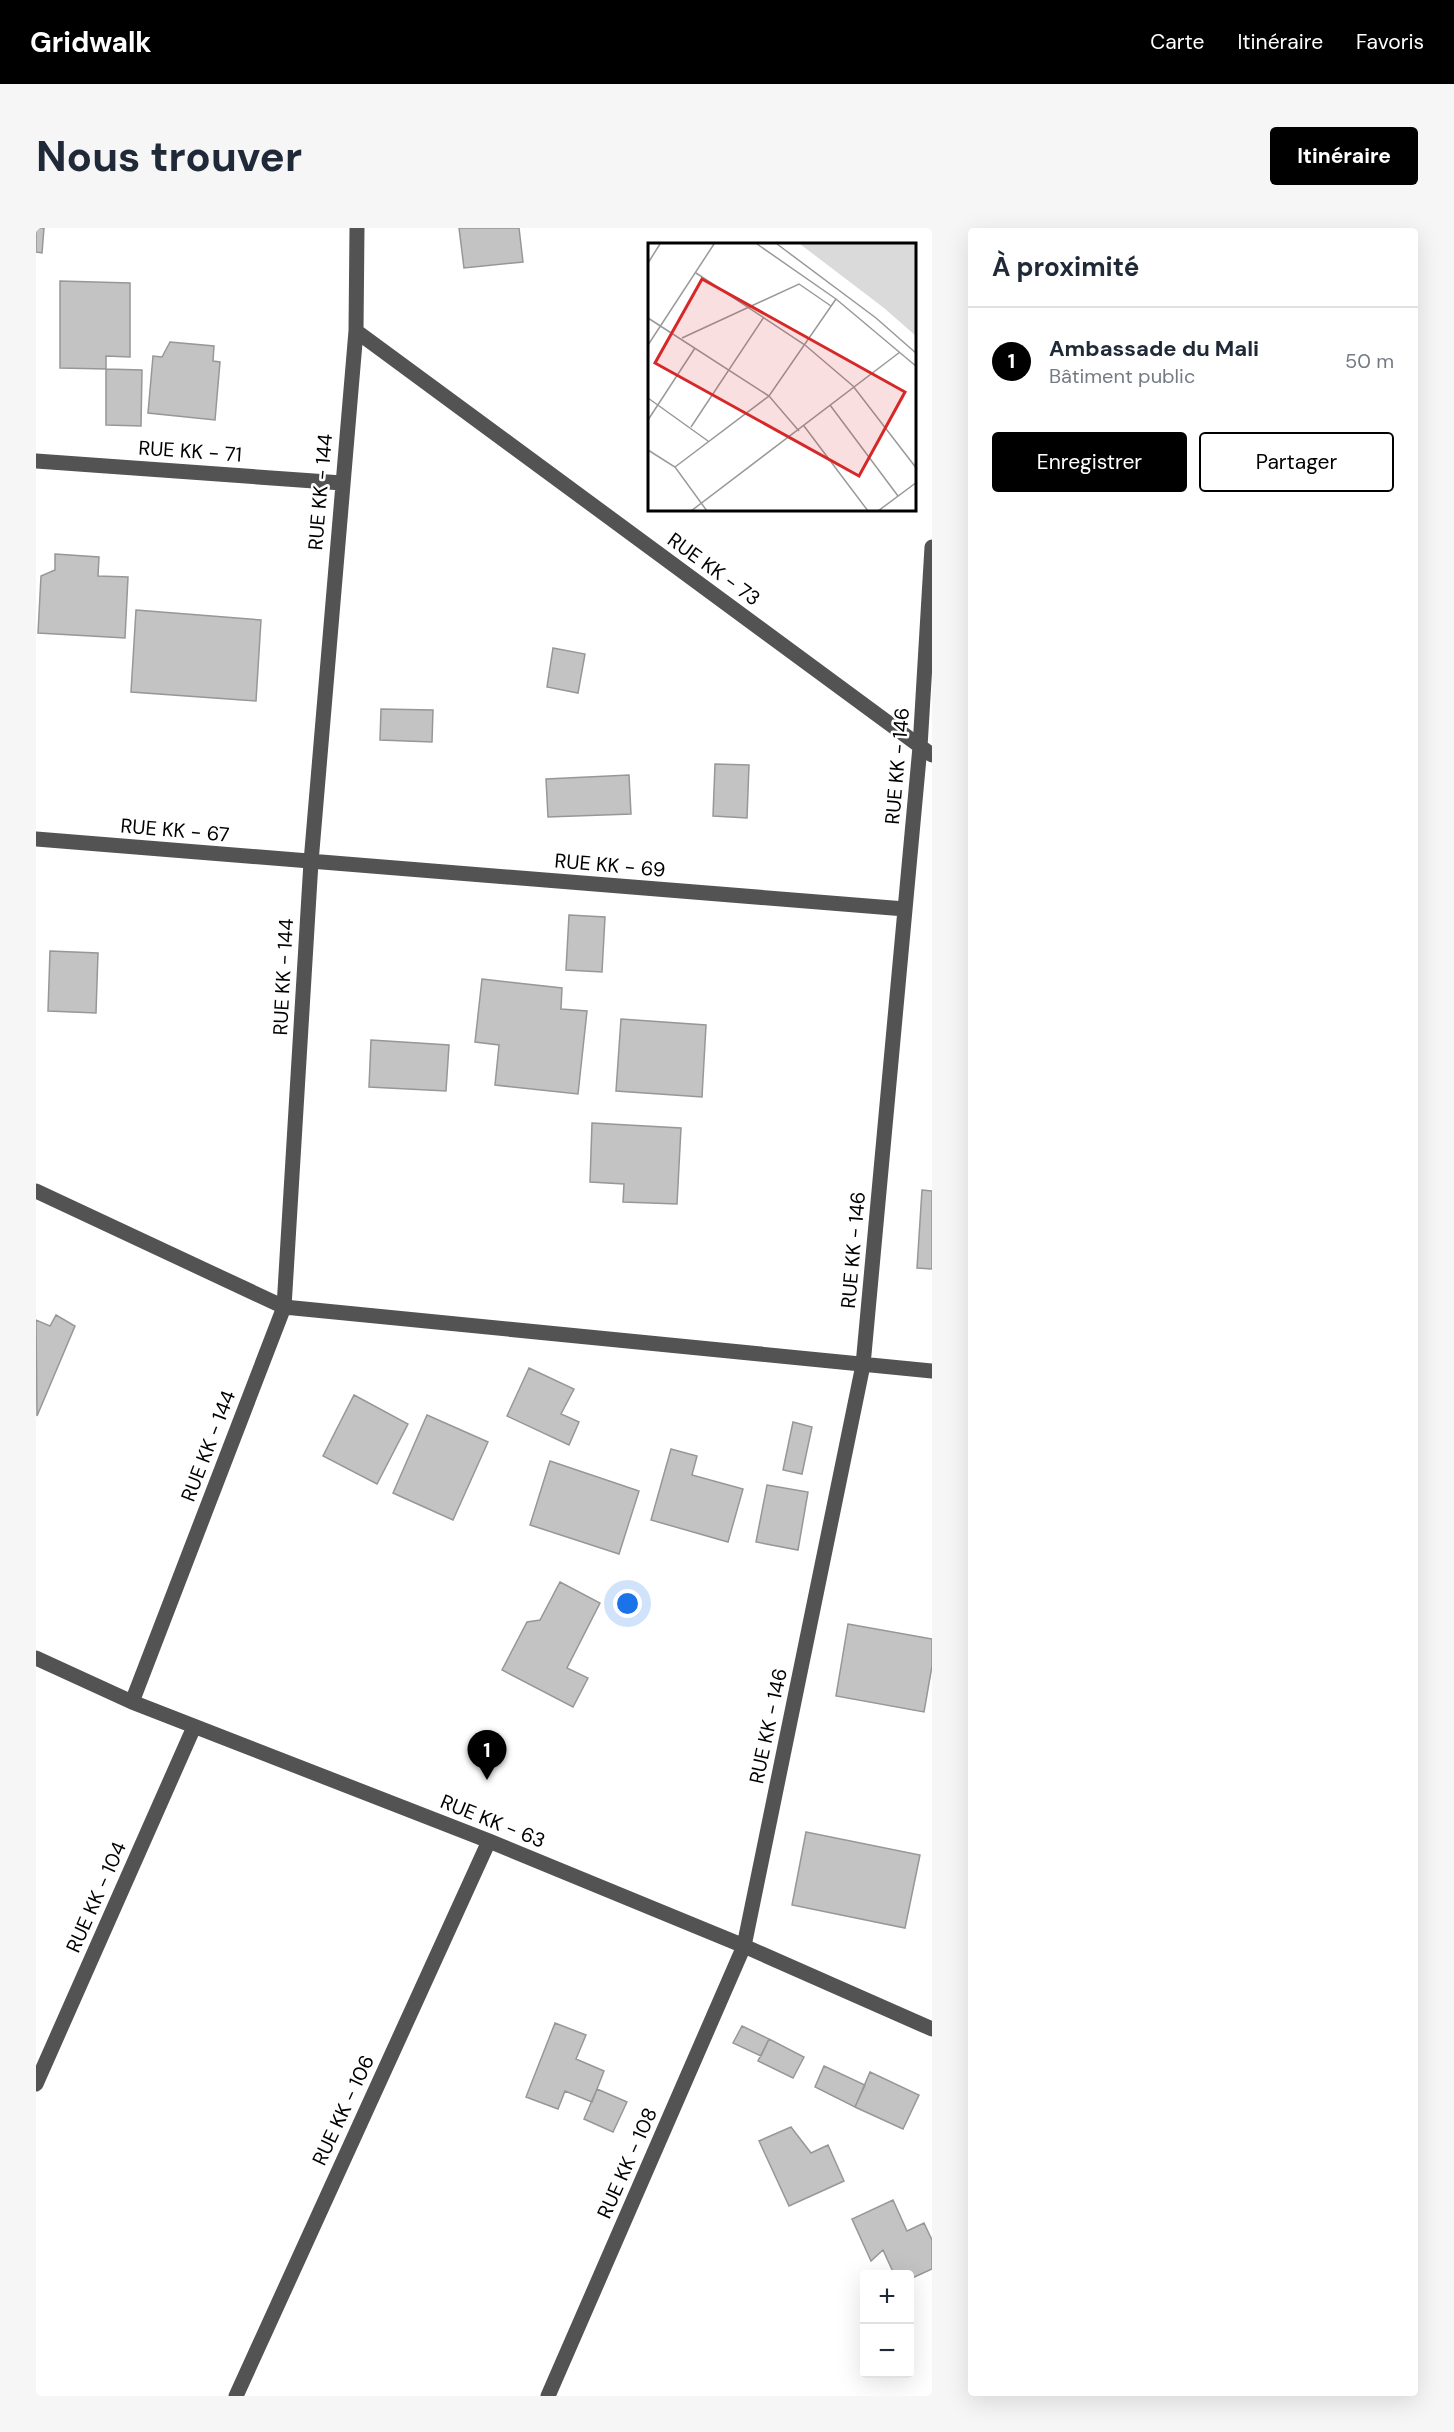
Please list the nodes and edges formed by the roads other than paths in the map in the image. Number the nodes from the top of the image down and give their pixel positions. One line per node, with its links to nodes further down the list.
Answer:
1 (357, 228): 2 (street, RUE KK - 144)
2 (356, 331): 4 (street, RUE KK - 144); 6 (street, RUE KK - 73)
3 (36, 461): 4 (street, RUE KK - 71)
4 (342, 483): 8 (street, RUE KK - 144)
5 (932, 547): 6 (street, RUE KK - 146)
6 (926, 751): 9 (street, RUE KK - 146)
7 (36, 839): 8 (street, RUE KK - 67)
8 (311, 862): 9 (street, RUE KK - 69); 11 (street, RUE KK - 144)
9 (905, 909): 12 (street, RUE KK - 146)
10 (36, 1191): 11 (street)
11 (284, 1307): 12 (street); 15 (street, RUE KK - 144)
12 (863, 1365): 13 (street); 18 (street, RUE KK - 146)
13 (932, 1371)
14 (36, 1658): 15 (street, RUE KK - 63)
15 (132, 1702): 16 (street, RUE KK - 63)
16 (194, 1727): 17 (street, RUE KK - 63); 20 (street, RUE KK - 104)
17 (489, 1842): 18 (street, RUE KK - 63); 21 (street, RUE KK - 106)
18 (744, 1946): 19 (street, RUE KK - 63); 22 (street, RUE KK - 108)
19 (932, 2030)
20 (36, 2084)
21 (236, 2396)
22 (548, 2396)

